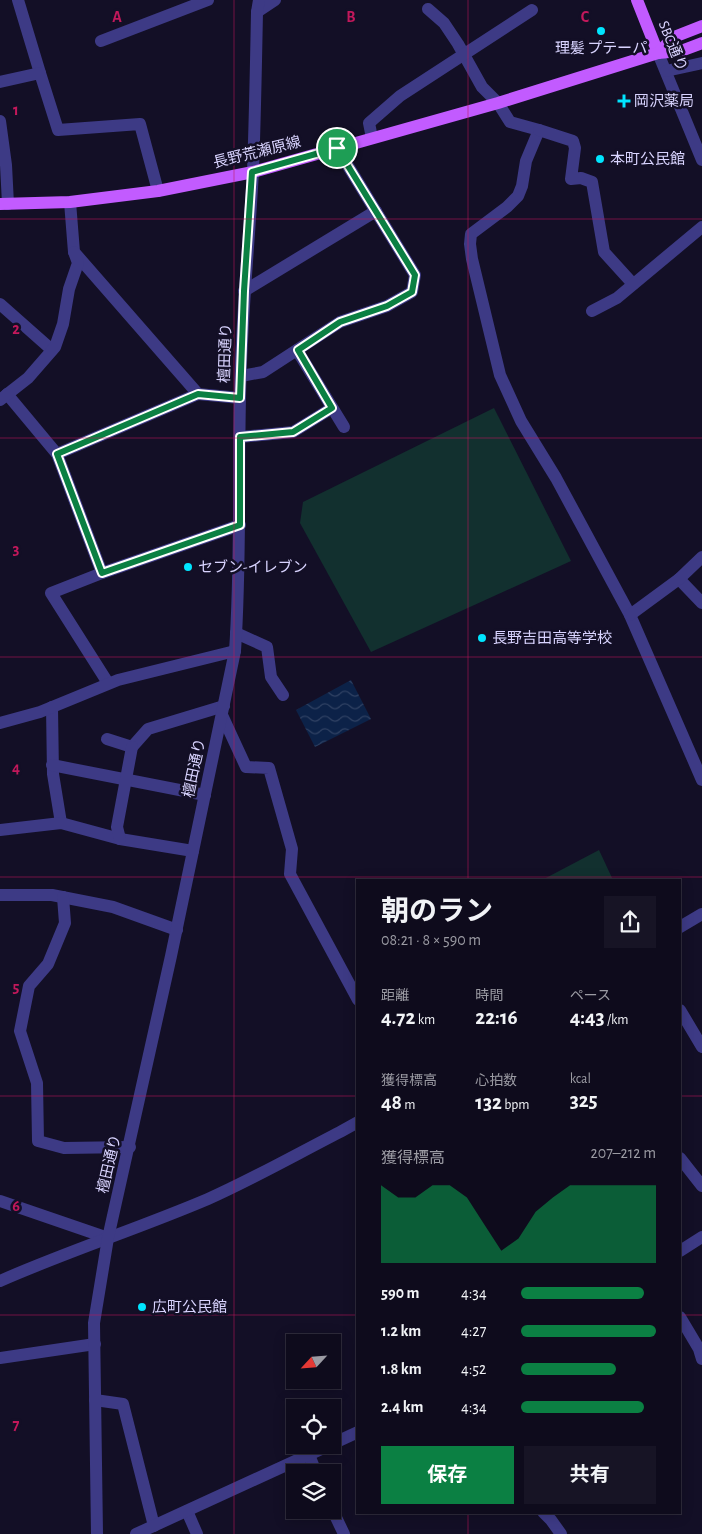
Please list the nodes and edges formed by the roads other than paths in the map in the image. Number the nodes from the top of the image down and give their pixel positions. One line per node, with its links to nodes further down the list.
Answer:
1 (18, 0): 15 (street)
2 (208, 0): 9 (street)
3 (275, 0): 5 (street)
4 (637, 0): 11 (main road, SBC通り)
5 (258, 6): 23 (street, 檀田通り)
6 (428, 9): 12 (street)
7 (532, 10): 12 (street)
8 (702, 26): 11 (main road, 長野荒瀬原線)
9 (101, 41)
10 (702, 43): 11 (main road, 長野荒瀬原線)
11 (658, 53): 14 (street, SBC通り); 17 (main road, 長野荒瀬原線)
12 (464, 54): 17 (street); 20 (street)
13 (702, 63): 14 (street)
14 (666, 71): 22 (street, SBC通り)
15 (40, 73): 16 (street); 25 (street)
16 (0, 82)
17 (498, 103): 19 (street); 20 (main road, 長野荒瀬原線)
18 (0, 121): 24 (street)
19 (539, 130): 31 (street); 50 (street)
20 (372, 138): 21 (main road, 長野荒瀬原線)
21 (337, 148): 23 (main road, 長野荒瀬原線); 28 (street)
22 (702, 160)
23 (252, 172): 25 (main road, 長野荒瀬原線); 32 (street, 檀田通り)
24 (3, 176): 27 (street)
25 (158, 192): 26 (main road, 長野荒瀬原線)
26 (70, 202): 27 (main road, 長野荒瀬原線); 30 (street)
27 (4, 204)
28 (376, 211): 32 (street); 36 (street)
29 (702, 227): 31 (street)
30 (74, 252): 35 (street); 38 (street)
31 (633, 284): 34 (street)
32 (244, 291): 37 (street, 檀田通り)
33 (0, 304): 35 (street)
34 (592, 311)
35 (52, 350): 39 (street)
36 (298, 350): 37 (street); 41 (street)
37 (241, 376): 40 (street, 檀田通り)
38 (198, 394): 40 (street); 44 (street)
39 (3, 397): 44 (street)
40 (240, 398): 43 (street, 檀田通り)
41 (332, 408): 42 (street); 43 (street)
42 (344, 427)
43 (240, 437): 45 (street, 檀田通り)
44 (57, 454): 47 (street)
45 (240, 525): 47 (street); 51 (street, 檀田通り)
46 (702, 557): 48 (street)
47 (102, 573): 53 (street)
48 (679, 579): 49 (street); 50 (street)
49 (702, 603)
50 (630, 615): 62 (street)
51 (236, 633): 52 (street, 檀田通り); 54 (street)
52 (235, 651): 53 (street); 56 (street, 檀田通り)
53 (108, 683): 55 (street)
54 (283, 695)
55 (52, 707): 57 (street); 60 (street)
56 (223, 710): 59 (street); 63 (street, 檀田通り); 73 (street)
57 (0, 723)
58 (106, 739): 59 (street)
59 (132, 747): 61 (street)
60 (52, 765): 61 (street); 64 (street)
61 (127, 779): 63 (street); 66 (street)
62 (702, 780)
63 (205, 794): 67 (street, 檀田通り)
64 (61, 823): 65 (street); 66 (street)
65 (0, 830)
66 (120, 839): 67 (street)
67 (193, 851): 72 (street, 檀田通り)
68 (0, 894): 69 (street)
69 (63, 897): 72 (street); 77 (street)
70 (702, 914): 71 (street)
71 (681, 926)
72 (177, 930): 77 (street, 檀田通り)
73 (356, 996)
74 (681, 1012): 75 (street)
75 (702, 1047)
76 (356, 1123): 82 (street)
77 (130, 1147): 82 (street, 檀田通り)
78 (681, 1159): 79 (street)
79 (702, 1186)
80 (0, 1201): 82 (street)
81 (702, 1237): 83 (street)
82 (108, 1238): 84 (street); 86 (street, 檀田通り)
83 (681, 1250)
84 (0, 1280)
85 (681, 1319): 88 (street)
86 (94, 1344): 87 (street); 89 (street, 檀田通り)
87 (0, 1358)
88 (702, 1359)
89 (95, 1400): 97 (street); 98 (street, 檀田通り)
90 (356, 1433): 91 (street)
91 (341, 1440)
92 (309, 1455): 93 (street); 94 (street)
93 (313, 1464)
94 (187, 1511): 97 (street); 100 (street)
95 (545, 1514): 102 (street)
96 (337, 1519): 101 (street)
97 (154, 1526): 99 (street)
98 (97, 1534)
99 (136, 1534)
100 (197, 1534)
101 (344, 1534)
102 (561, 1534)

